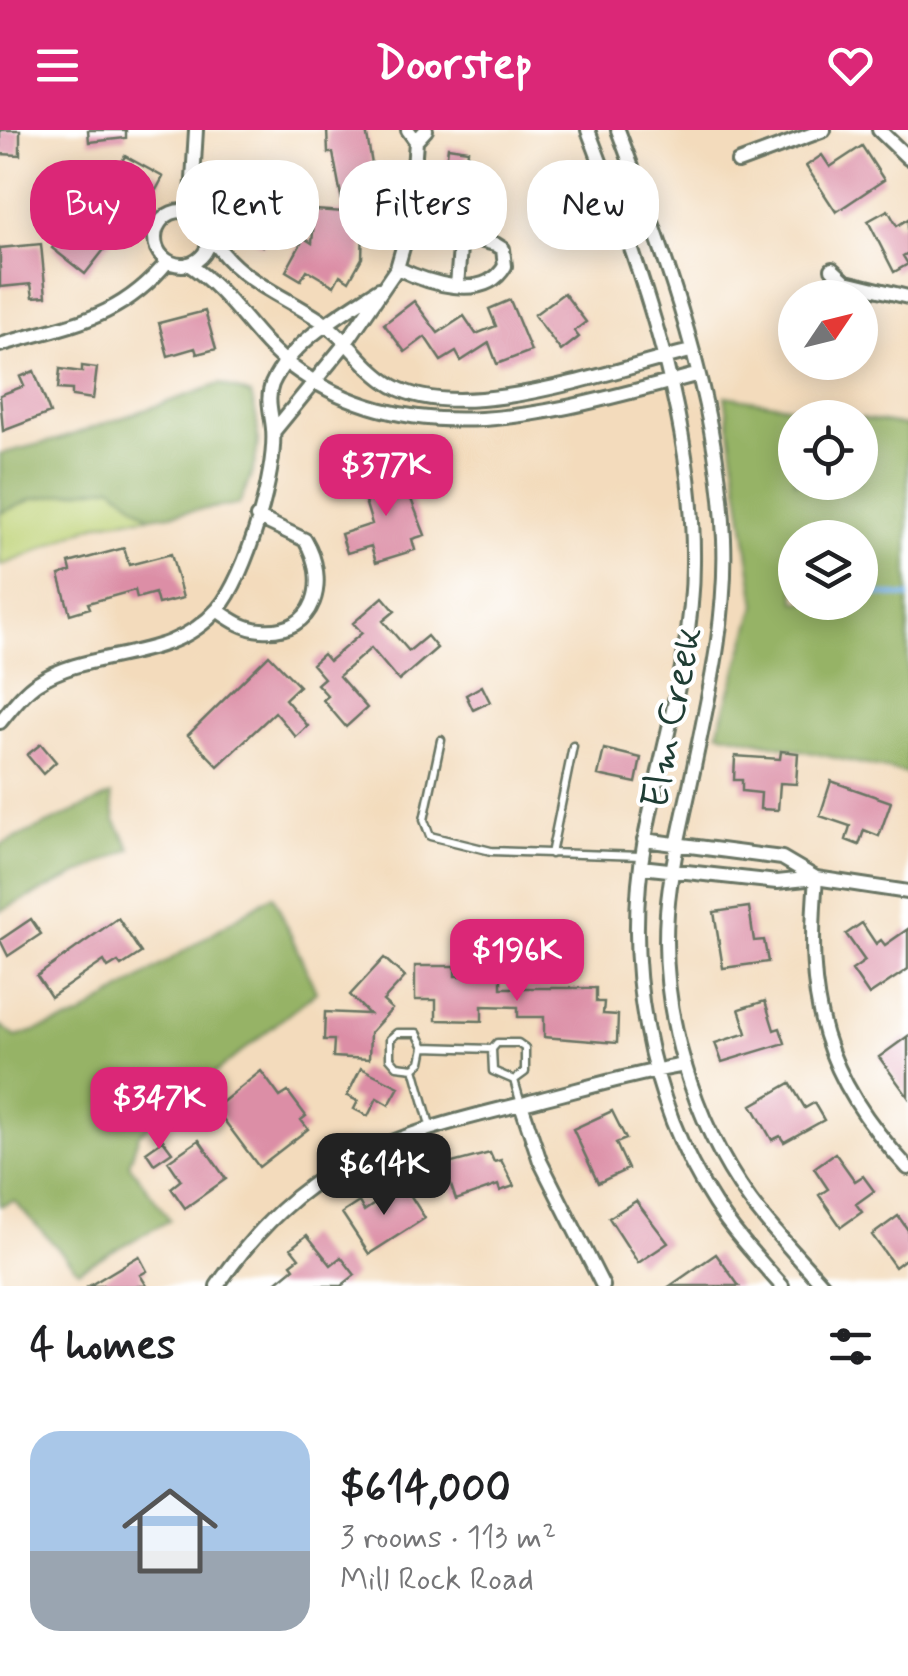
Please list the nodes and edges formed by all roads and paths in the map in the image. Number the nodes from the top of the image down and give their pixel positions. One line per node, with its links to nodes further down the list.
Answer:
1 (196, 130): 9 (street)
2 (426, 130): 7 (street)
3 (588, 130): 28 (street, Elm Creek)
4 (618, 130): 27 (street, Elm Creek)
5 (824, 130): 10 (street)
6 (878, 130): 8 (street)
7 (412, 136)
8 (908, 158)
9 (194, 160)
10 (738, 162)
11 (176, 212): 17 (street)
12 (205, 250): 18 (street)
13 (220, 250): 24 (street)
14 (402, 250): 19 (street)
15 (460, 250): 21 (street)
16 (503, 250): 21 (street)
17 (168, 261): 18 (street); 25 (street)
18 (188, 264): 29 (street)
19 (397, 268): 21 (street); 22 (street)
20 (832, 269): 23 (street)
21 (457, 286)
22 (379, 289): 24 (street); 26 (street)
23 (908, 297)
24 (326, 323): 26 (street); 29 (street)
25 (0, 344)
26 (345, 344): 28 (street); 31 (street)
27 (691, 352): 28 (street); 30 (street, Elm Creek)
28 (662, 358): 32 (street, Elm Creek)
29 (286, 362): 31 (street); 33 (street)
30 (696, 375): 32 (street); 40 (street, Elm Creek)
31 (312, 380): 32 (street); 33 (street)
32 (667, 382): 39 (street, Elm Creek)
33 (274, 430): 34 (street)
34 (256, 517): 35 (street); 35 (street)
35 (217, 610): 36 (street)
36 (0, 722)
37 (441, 740): 42 (lane)
38 (573, 746): 42 (lane)
39 (644, 840): 40 (street); 43 (street, Elm Creek)
40 (679, 842): 41 (street); 44 (street, Elm Creek)
41 (744, 852): 45 (street); 46 (street)
42 (552, 854): 43 (lane)
43 (642, 861): 44 (street); 52 (street, Elm Creek)
44 (673, 871): 45 (street); 50 (street, Elm Creek)
45 (741, 878): 46 (street)
46 (816, 878): 47 (street); 56 (street)
47 (908, 892)
48 (424, 1046): 49 (lane); 51 (lane); 51 (lane)
49 (492, 1049): 53 (lane); 53 (lane)
50 (685, 1064): 52 (street); 60 (street, Elm Creek)
51 (414, 1068): 55 (lane)
52 (656, 1069): 54 (street); 59 (street, Elm Creek)
53 (514, 1080): 54 (lane)
54 (521, 1104): 55 (street); 58 (street)
55 (430, 1125): 57 (street)
56 (908, 1168)
57 (217, 1286)
58 (603, 1286)
59 (782, 1286)
60 (824, 1286)

